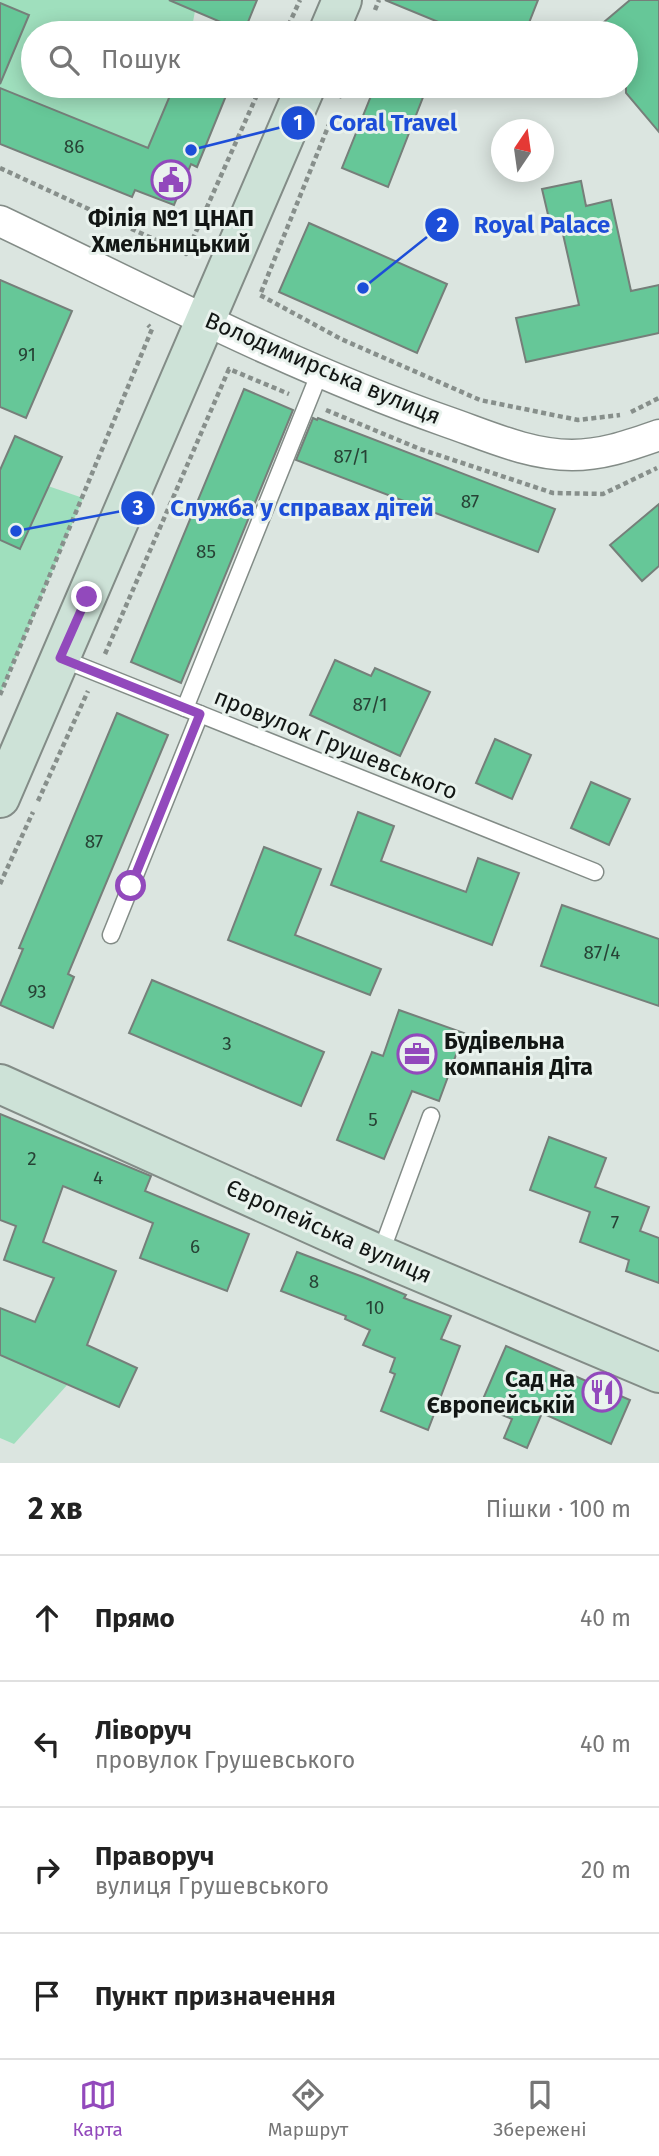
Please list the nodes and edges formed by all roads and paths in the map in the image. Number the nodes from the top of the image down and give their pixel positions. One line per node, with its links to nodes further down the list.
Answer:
1 (300, 0): 3 (path)
2 (342, 0): 4 (street)
3 (290, 21)
4 (333, 21)
5 (256, 98): 8 (path)
6 (301, 98): 10 (street)
7 (339, 98): 14 (path)
8 (0, 168)
9 (0, 221): 10 (street, Володимирська вулиця)
10 (206, 319): 13 (street, Володимирська вулиця); 16 (street)
11 (142, 320): 18 (path)
12 (229, 369): 17 (path)
13 (320, 372): 15 (street, Володимирська вулиця); 19 (lane)
14 (659, 398)
15 (659, 435)
16 (60, 658): 17 (lane, провулок Грушевського); 20 (street)
17 (96, 673): 19 (lane, провулок Грушевського); 22 (path)
18 (0, 695)
19 (192, 711): 21 (lane, провулок Грушевського); 23 (lane)
20 (0, 798)
21 (595, 872)
22 (0, 884)
23 (111, 935)
24 (0, 1084): 26 (street, Європейська вулиця)
25 (431, 1116): 26 (lane)
26 (380, 1255): 27 (street, Європейська вулиця)
27 (659, 1373)

